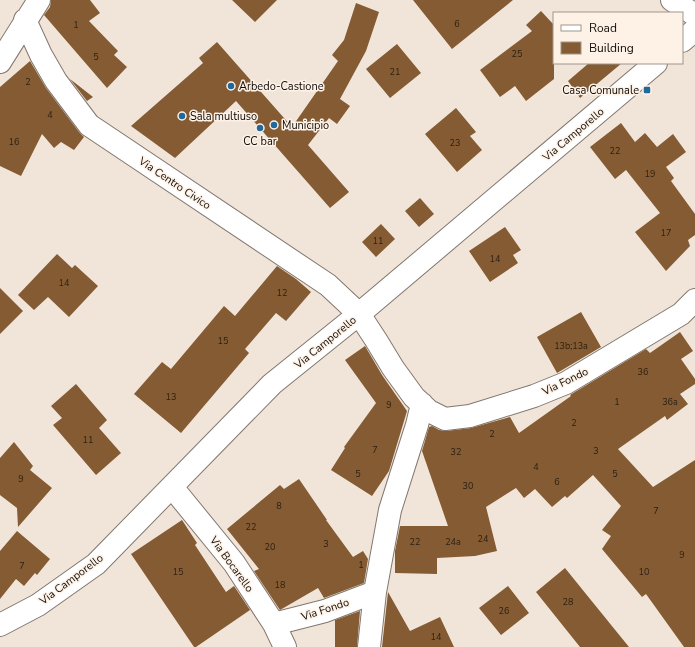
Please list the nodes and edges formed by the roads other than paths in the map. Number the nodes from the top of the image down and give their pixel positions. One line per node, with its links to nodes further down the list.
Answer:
1 (39, 0): 4 (street)
2 (672, 0): 3 (street)
3 (695, 15)
4 (25, 20): 7 (street); 10 (street, Via Centro Civico)
5 (695, 30): 6 (street)
6 (683, 40)
7 (0, 62)
8 (655, 64): 10 (street, Via Camporello)
9 (695, 302): 11 (street, Via Fondo)
10 (359, 314): 11 (street, Via Fondo); 12 (street, Via Camporello)
11 (422, 404): 13 (street)
12 (172, 487): 14 (street, Via Bocarello); 15 (street, Via Camporello)
13 (375, 592): 14 (street, Via Fondo); 17 (street)
14 (274, 624): 16 (street, Via Bocarello)
15 (0, 625)
16 (285, 647)
17 (369, 647)

